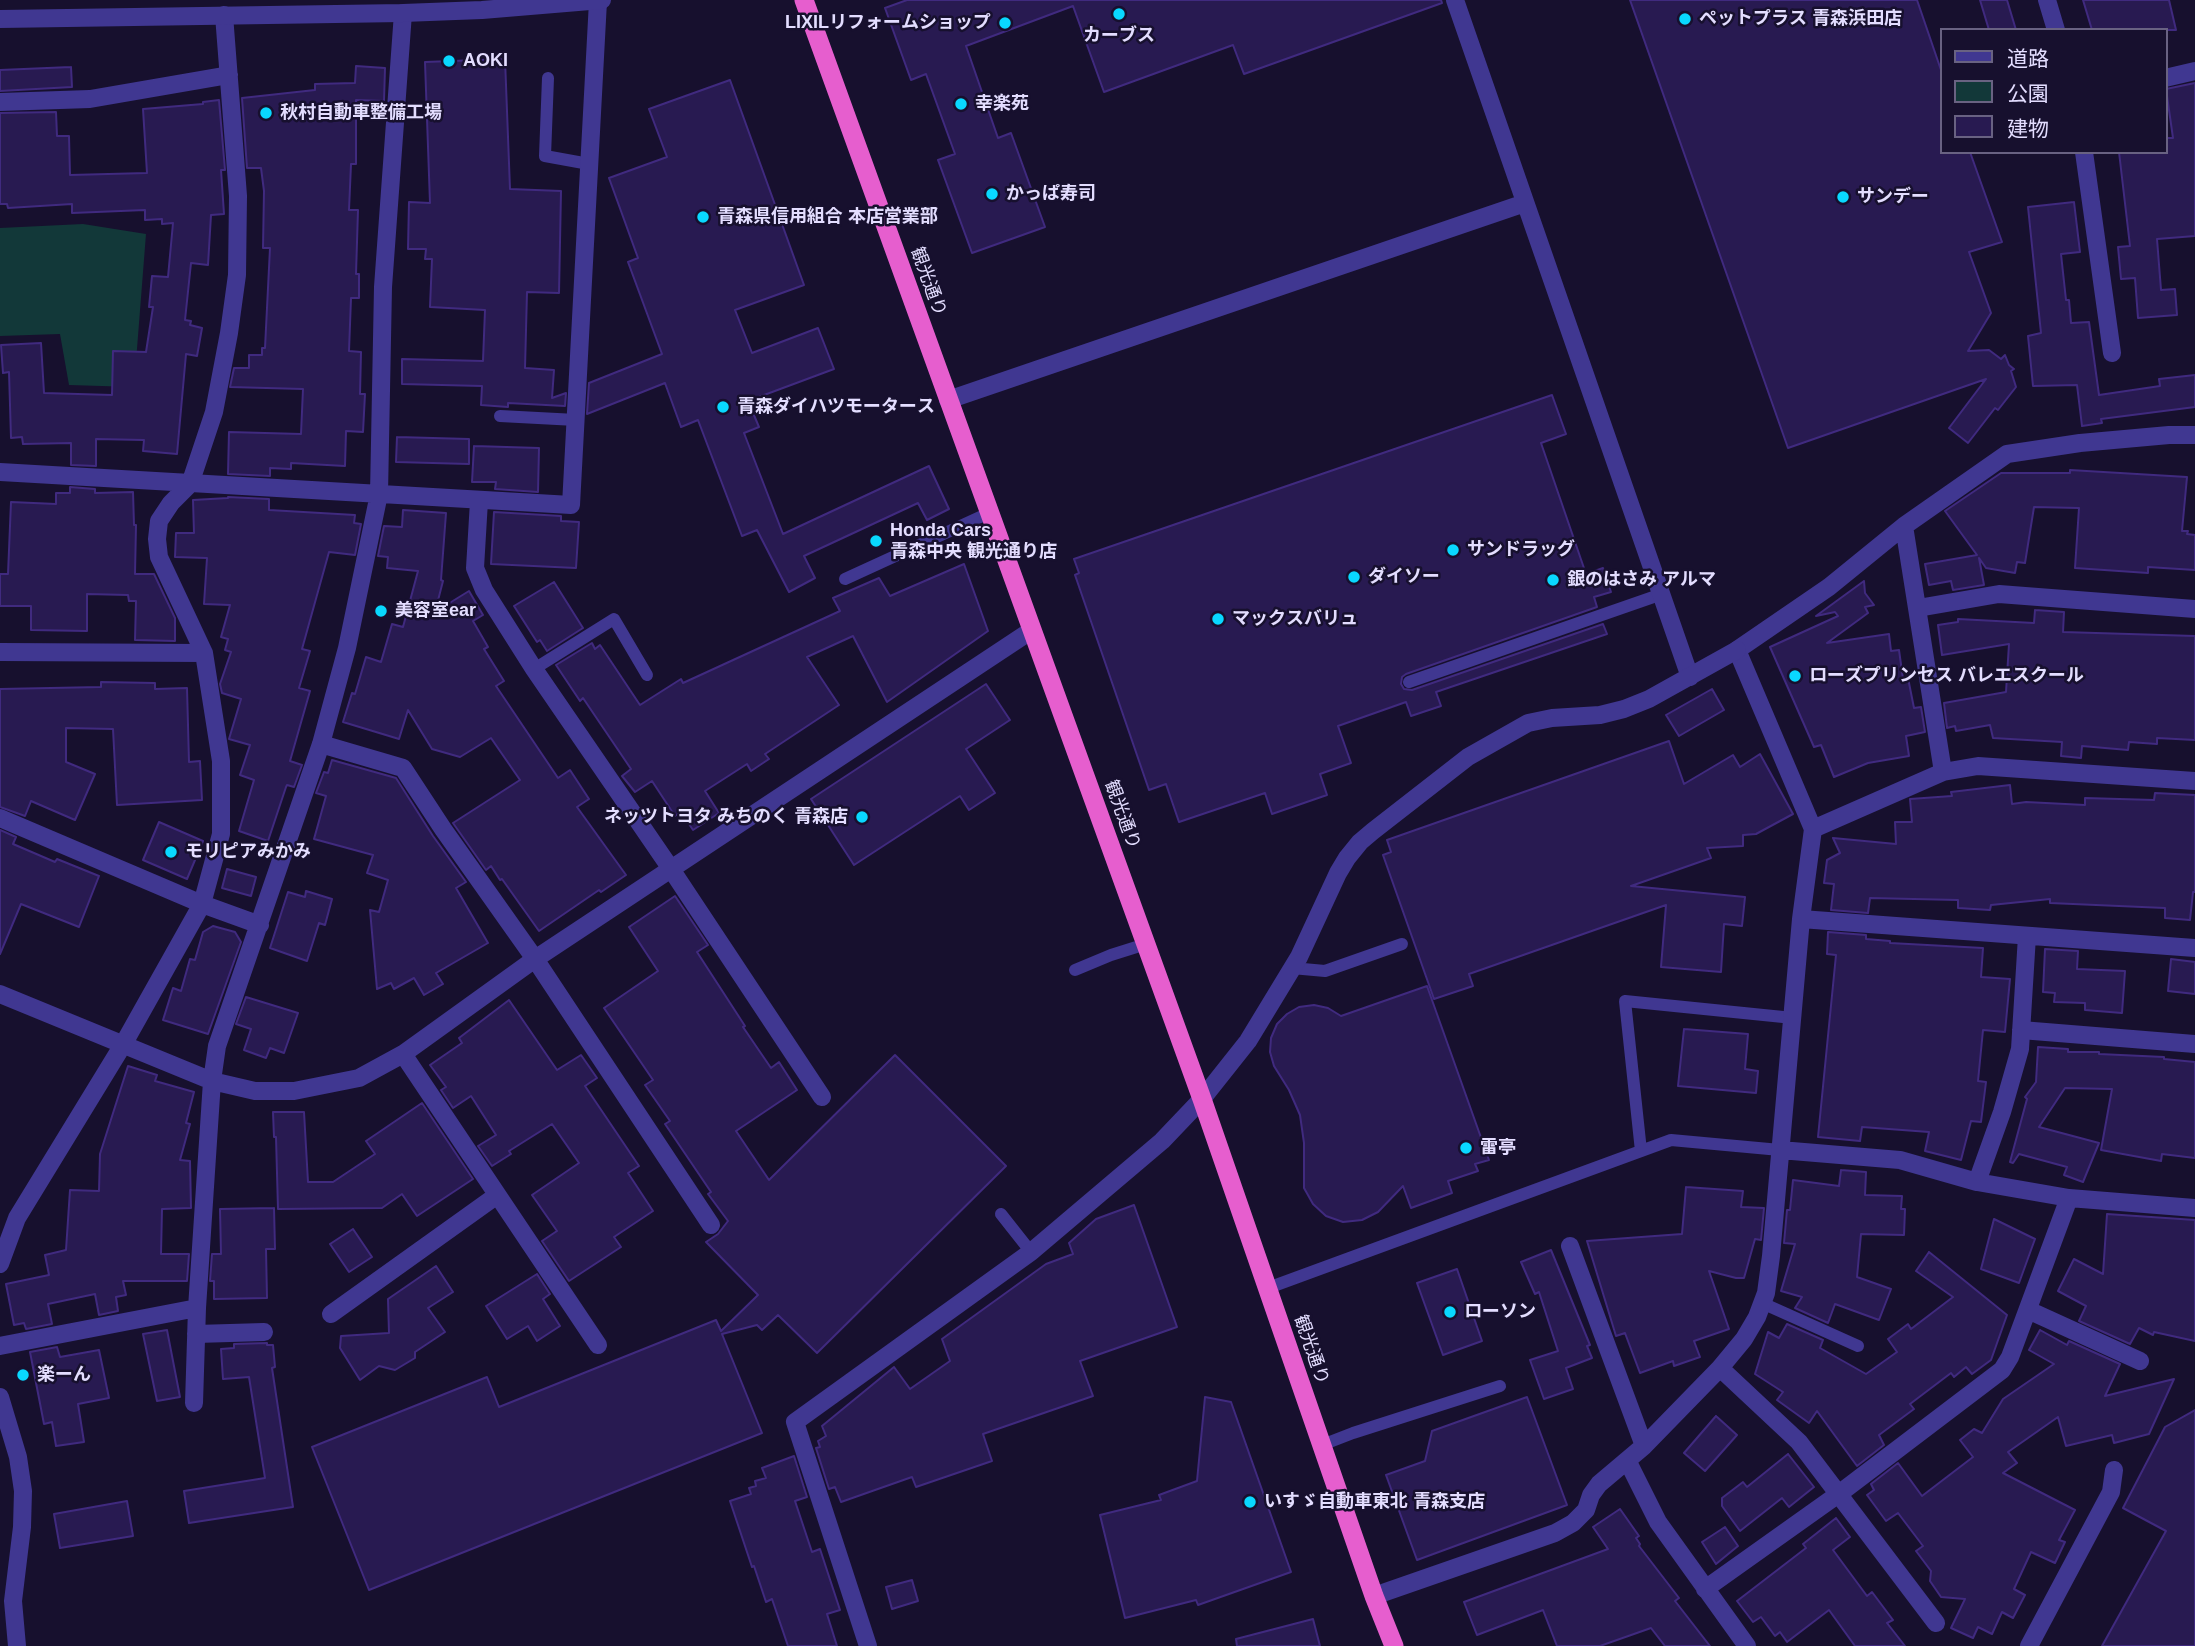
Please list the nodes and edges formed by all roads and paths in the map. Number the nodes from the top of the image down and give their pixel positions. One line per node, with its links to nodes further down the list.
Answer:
1 (600, 0): 6 (street); 16 (street)
2 (804, 0): 19 (highway, 観光通り)
3 (1455, 0): 17 (street)
4 (2047, 0): 9 (street)
5 (379, 7): 6 (street); 7 (street)
6 (403, 13): 25 (street)
7 (224, 15): 8 (street); 11 (street)
8 (0, 19)
9 (2055, 28)
10 (2195, 71): 13 (street)
11 (229, 75): 14 (street); 24 (street)
12 (548, 78): 16 (lane)
13 (2167, 78)
14 (0, 102)
15 (2084, 154): 18 (street)
16 (589, 164): 21 (street)
17 (1525, 203): 19 (street); 30 (street)
18 (2112, 353)
19 (948, 400): 27 (highway, 観光通り)
20 (500, 416): 21 (lane)
21 (576, 420): 26 (street)
22 (2195, 435): 28 (street)
23 (0, 472): 24 (street)
24 (190, 484): 25 (street); 36 (street)
25 (379, 494): 26 (street); 41 (street)
26 (479, 501): 37 (street)
27 (989, 513): 29 (lane); 33 (highway, 観光通り)
28 (1904, 526): 31 (street); 34 (street)
29 (845, 579)
30 (1661, 594): 39 (street); 40 (lane)
31 (1918, 608): 32 (street); 42 (street)
32 (2195, 609)
33 (1032, 630): 46 (street); 51 (highway, 観光通り)
34 (1737, 650): 39 (street); 45 (street)
35 (0, 652): 36 (street)
36 (204, 653): 47 (street)
37 (534, 669): 38 (lane); 46 (street)
38 (648, 675)
39 (1690, 677): 55 (street)
40 (1409, 682)
41 (321, 744): 49 (street); 54 (street)
42 (1943, 772): 43 (street); 45 (street)
43 (2195, 782)
44 (0, 818): 47 (street)
45 (1813, 829): 48 (street)
46 (671, 869): 54 (street); 64 (street)
47 (202, 904): 49 (street); 60 (street)
48 (1801, 919): 50 (street); 58 (street)
49 (260, 925): 63 (street)
50 (2027, 936): 53 (street); 59 (street)
51 (1146, 944): 56 (lane); 65 (highway, 観光通り)
52 (1402, 944): 55 (lane)
53 (2195, 948)
54 (535, 959): 62 (street); 74 (street)
55 (1292, 968): 65 (street)
56 (1075, 970)
57 (0, 994): 60 (street)
58 (1793, 1018): 66 (street); 67 (lane)
59 (2021, 1030): 61 (street); 68 (street)
60 (124, 1043): 63 (street); 73 (street)
61 (2195, 1044)
62 (403, 1054): 63 (street); 69 (street)
63 (212, 1081): 80 (street)
64 (822, 1097)
65 (1202, 1099): 76 (street); 78 (highway, 観光通り)
66 (1780, 1150): 67 (lane); 68 (street); 79 (street)
67 (1641, 1151): 78 (lane)
68 (1977, 1182): 70 (street)
69 (496, 1196): 82 (street); 85 (street)
70 (2068, 1198): 71 (street); 81 (street)
71 (2195, 1208)
72 (1001, 1214): 76 (lane)
73 (8, 1215): 77 (street)
74 (711, 1225)
75 (1570, 1246): 94 (street)
76 (1031, 1252): 102 (street)
77 (0, 1264)
78 (1268, 1288): 93 (highway, 観光通り)
79 (1762, 1303): 87 (lane); 89 (street)
80 (197, 1308): 84 (street); 86 (street)
81 (2028, 1310): 88 (street); 97 (street)
82 (331, 1314)
83 (264, 1332): 84 (street)
84 (196, 1334): 92 (street)
85 (598, 1345)
86 (0, 1346)
87 (1858, 1346)
88 (2140, 1361)
89 (1720, 1368): 94 (street); 97 (street)
90 (1500, 1386): 93 (lane)
91 (0, 1397): 101 (street)
92 (194, 1403)
93 (1322, 1445): 99 (highway, 観光通り)
94 (1644, 1446): 95 (street)
95 (1627, 1460): 98 (street); 99 (street)
96 (2115, 1470): 105 (street)
97 (1840, 1493): 98 (street); 100 (street)
98 (1705, 1589): 104 (street)
99 (1374, 1596): 103 (highway, 観光通り)
100 (1936, 1623)
101 (17, 1646)
102 (868, 1646)
103 (1394, 1646)
104 (1747, 1646)
105 (2029, 1646)

